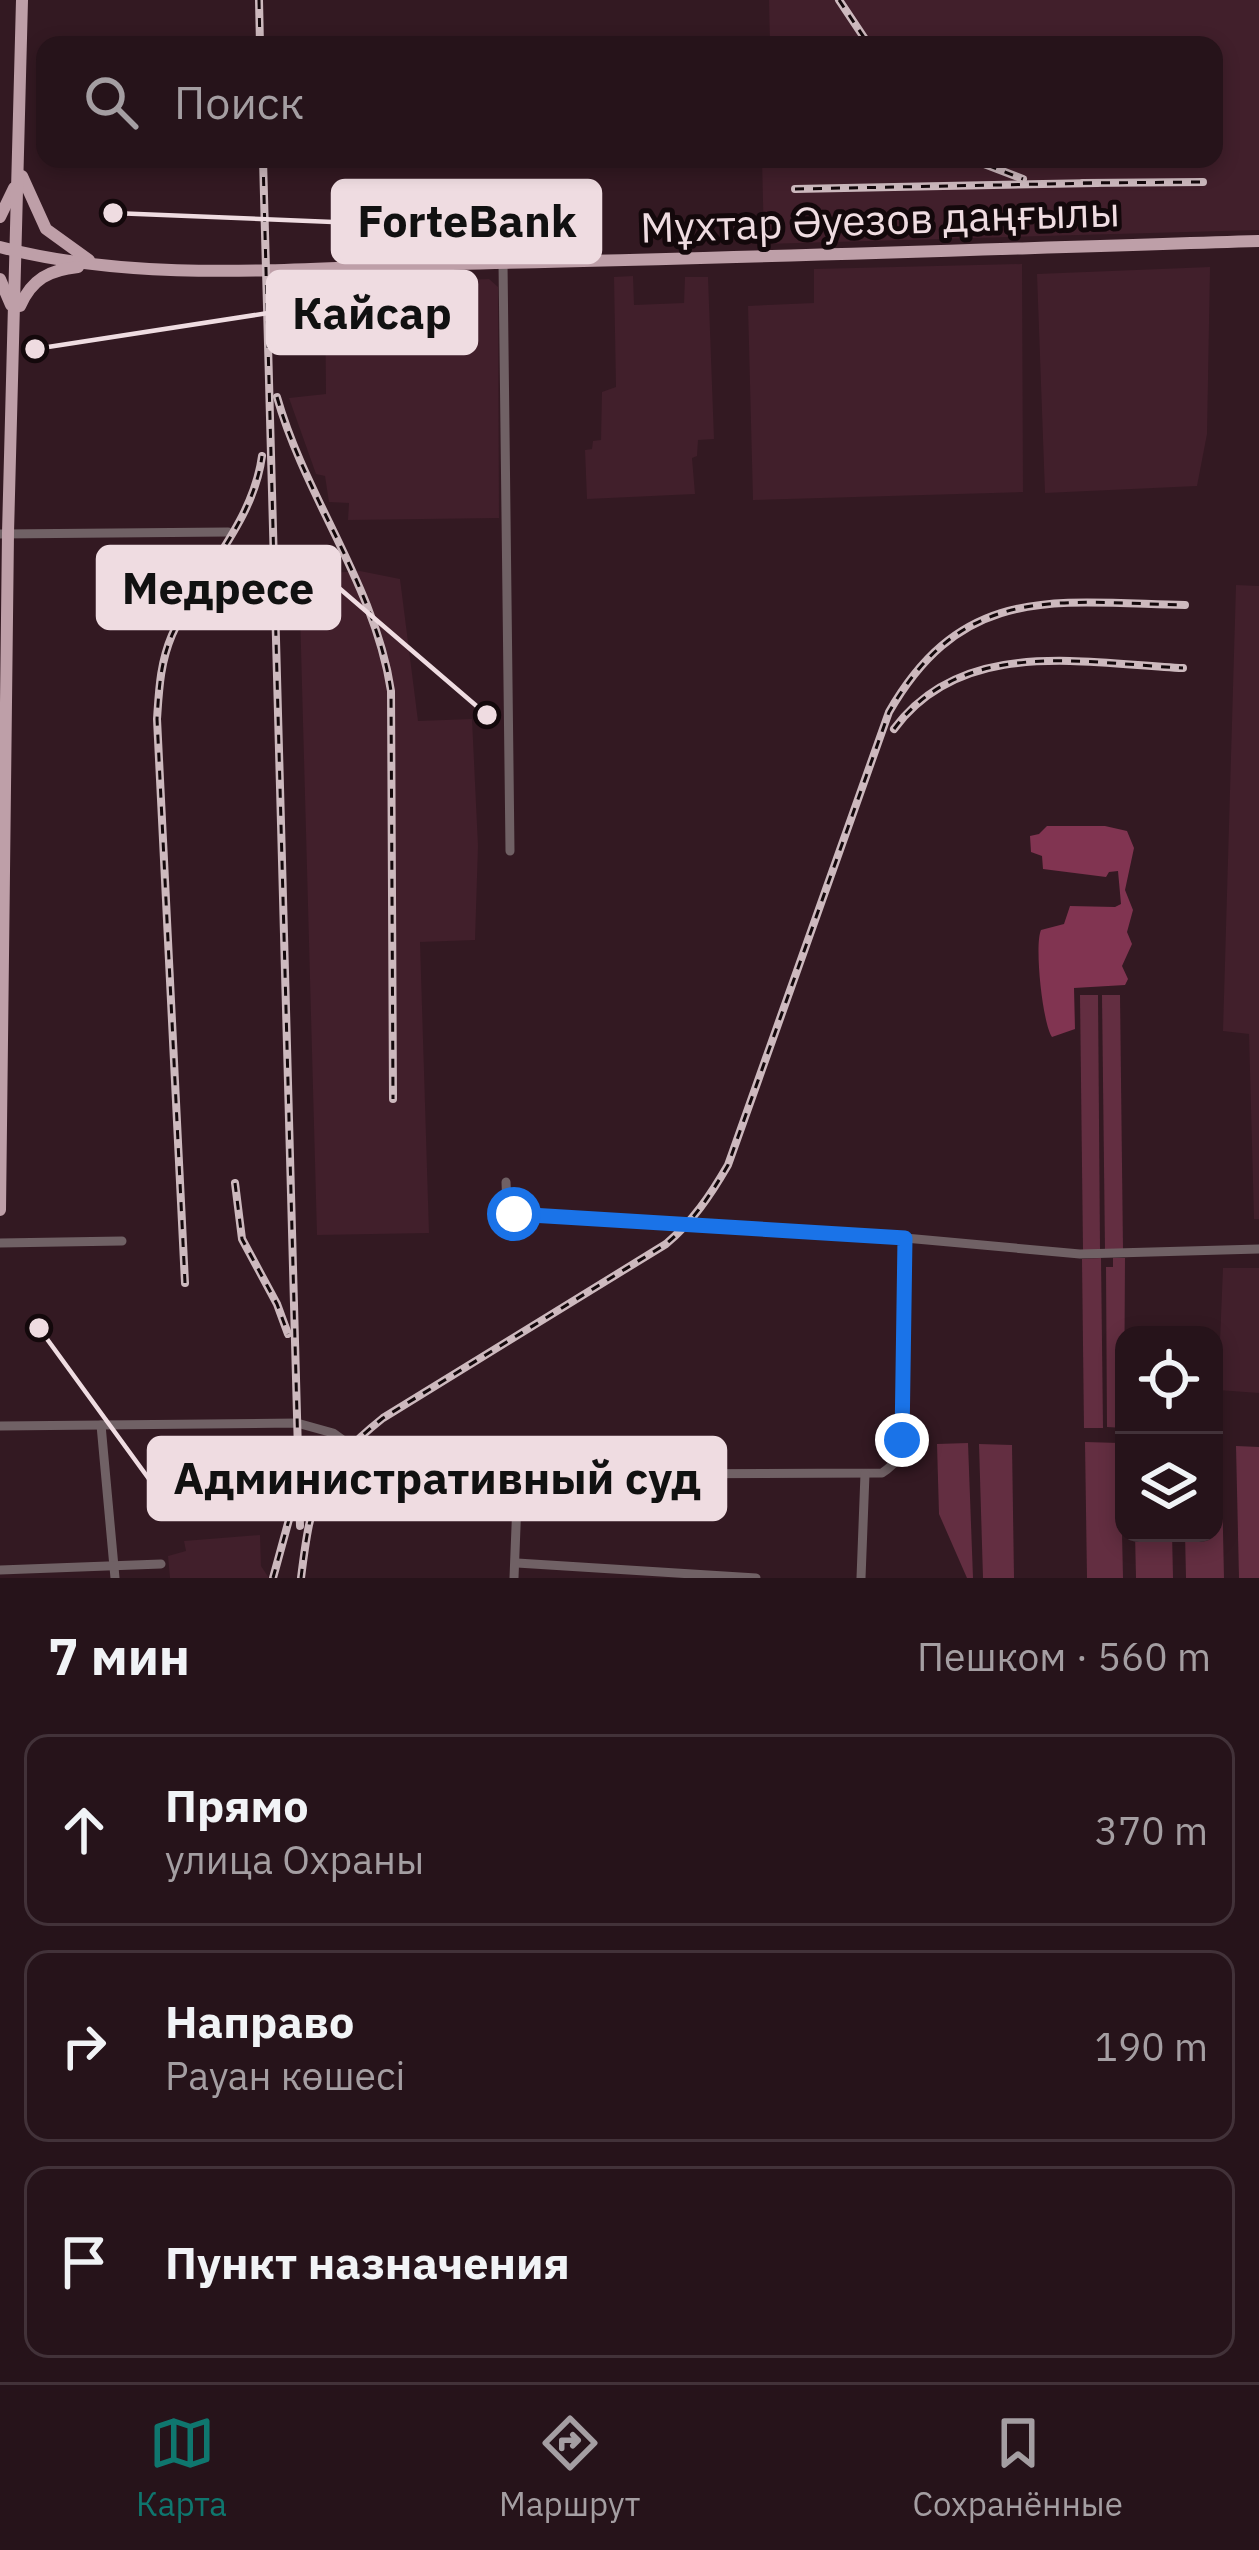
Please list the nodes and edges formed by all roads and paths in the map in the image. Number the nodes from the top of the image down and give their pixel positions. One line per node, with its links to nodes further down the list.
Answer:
1 (22, 0): 2 (main road)
2 (19, 159): 3 (main road); 6 (main road); 8 (main road)
3 (0, 217)
4 (1259, 241): 7 (main road, Мұхтар Әуезов даңғылы)
5 (0, 247): 6 (main road, Мұхтар Әуезов даңғылы)
6 (16, 251): 8 (main road, Мұхтар Әуезов даңғылы); 10 (main road)
7 (503, 263): 8 (main road, Мұхтар Әуезов даңғылы); 13 (street)
8 (103, 265): 10 (main road)
9 (0, 279): 10 (main road)
10 (16, 328): 12 (main road)
11 (228, 532): 12 (street)
12 (4, 533): 14 (main road)
13 (510, 850)
14 (3, 857): 15 (main road)
15 (2, 1033): 16 (main road)
16 (1, 1176): 18 (main road)
17 (506, 1182): 19 (street)
18 (0, 1210)
19 (905, 1238): 22 (street); 25 (street)
20 (122, 1241): 21 (street)
21 (0, 1243)
22 (1259, 1249)
23 (100, 1425): 24 (street); 26 (street); 27 (street)
24 (0, 1426)
25 (865, 1474): 26 (street); 34 (street)
26 (518, 1476): 29 (street)
27 (114, 1564): 28 (street); 30 (street); 31 (street)
28 (161, 1564)
29 (517, 1564): 32 (street); 33 (street)
30 (0, 1570)
31 (115, 1578)
32 (514, 1578)
33 (756, 1578)
34 (861, 1578)

